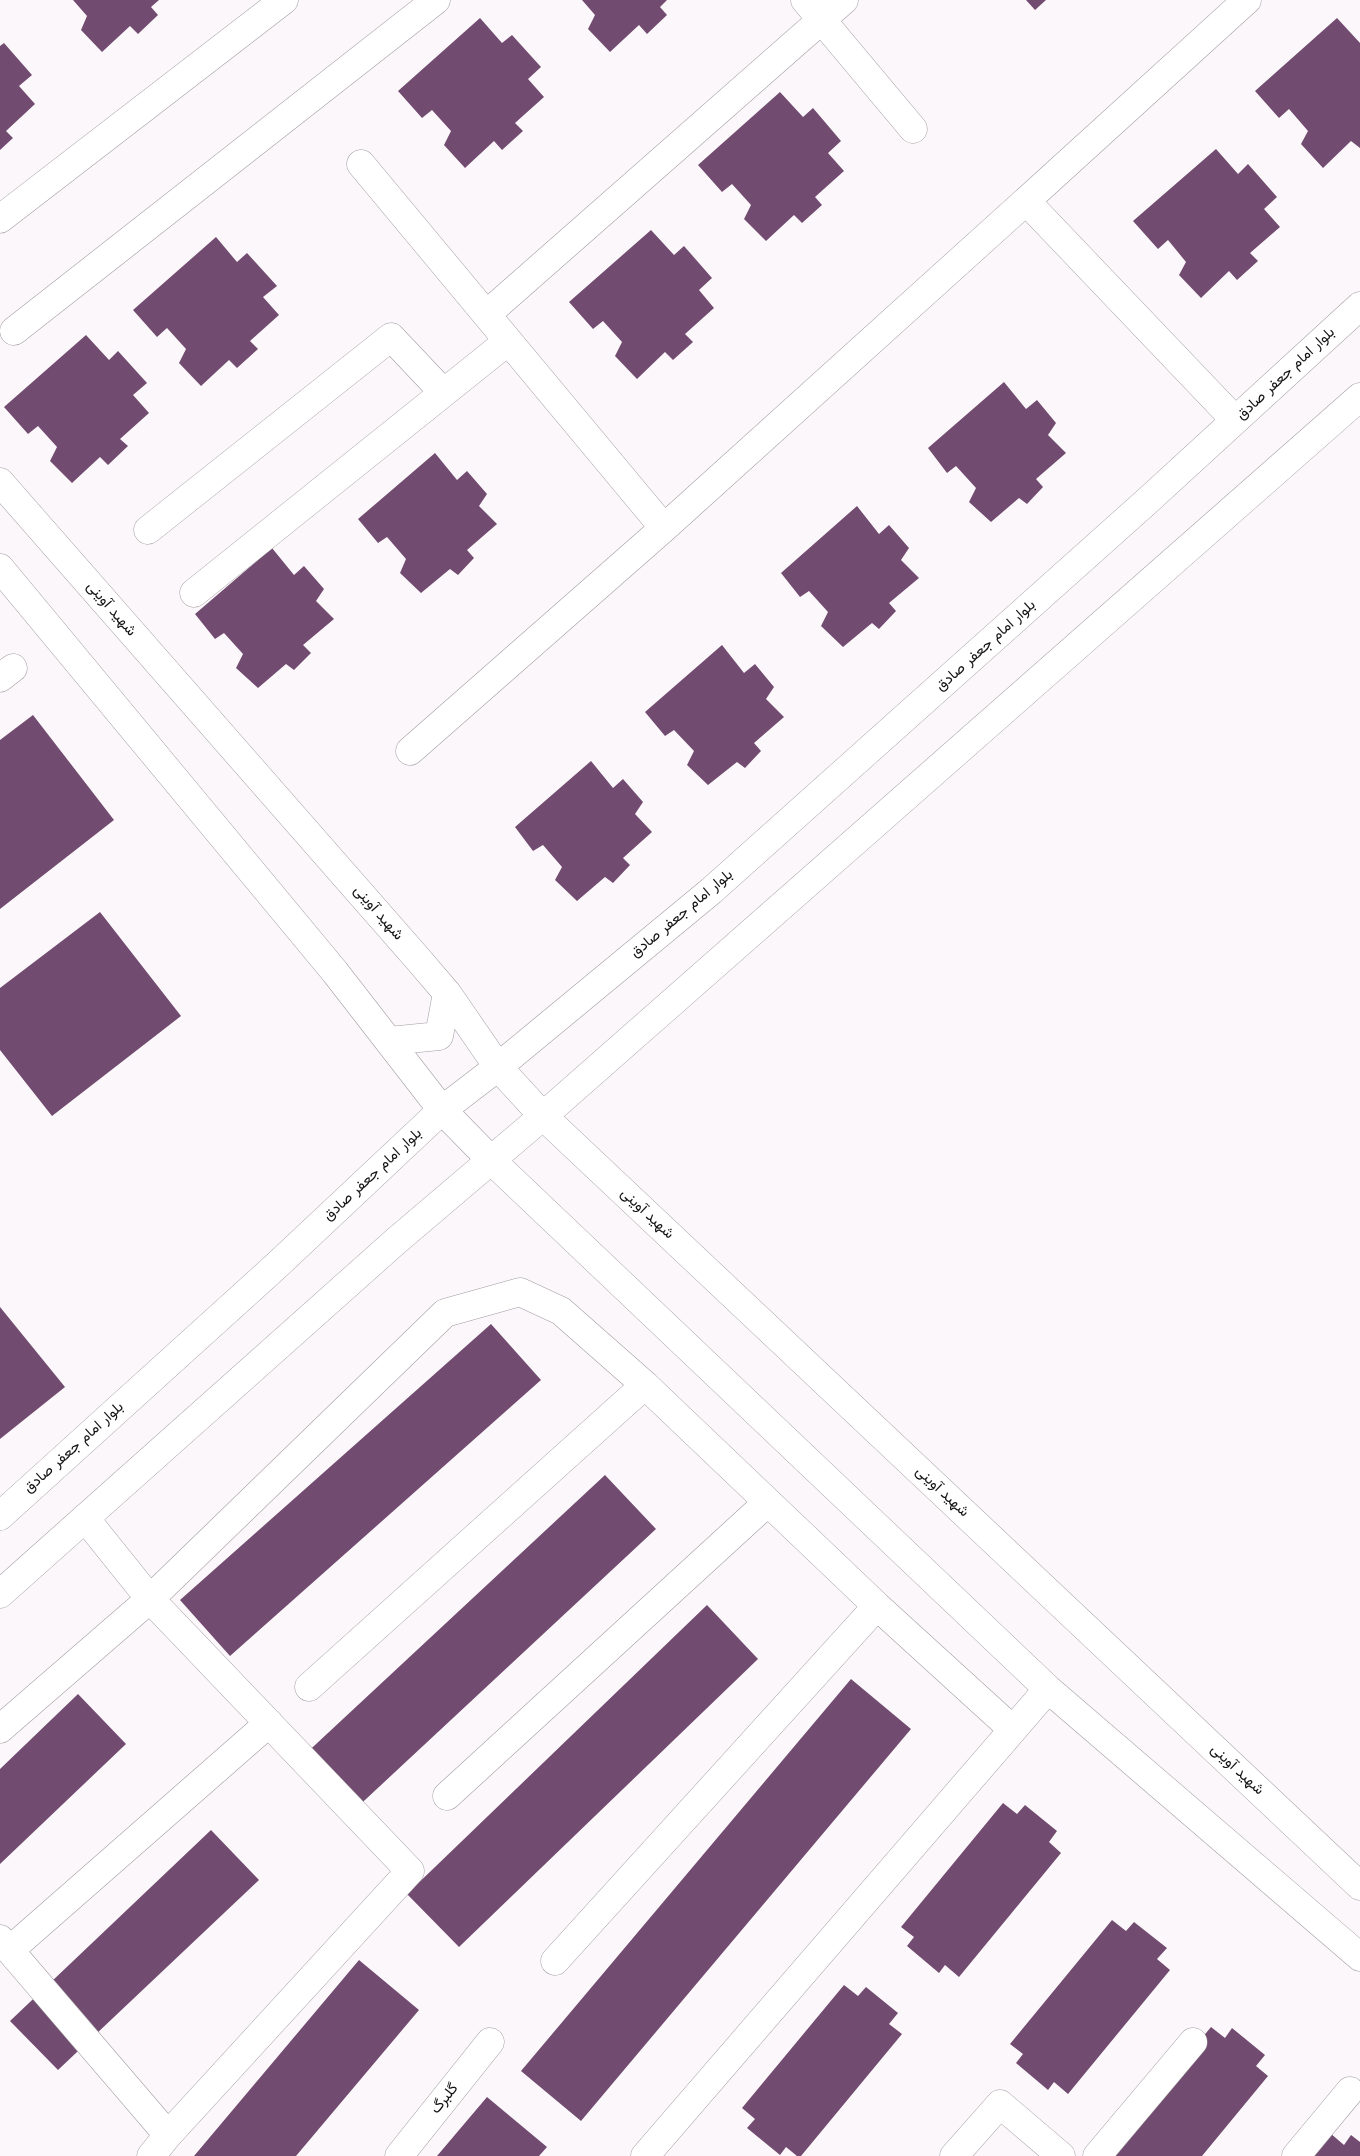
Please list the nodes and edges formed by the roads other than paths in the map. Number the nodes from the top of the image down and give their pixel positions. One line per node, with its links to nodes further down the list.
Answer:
1 (284, 0): 9 (street)
2 (436, 0): 12 (street)
3 (844, 0): 5 (street)
4 (1246, 0): 8 (street)
5 (813, 10): 6 (street); 11 (street)
6 (913, 129)
7 (361, 164): 11 (street)
8 (1026, 201): 16 (street); 18 (street)
9 (0, 219)
10 (1360, 306): 16 (street, بلوار امام جعفر صادق)
11 (487, 314): 13 (street)
12 (14, 331)
13 (507, 342): 14 (street); 18 (street)
14 (443, 392): 19 (street); 21 (street)
15 (1360, 397): 27 (street)
16 (1235, 420): 25 (street, بلوار امام جعفر صادق)
17 (0, 482): 23 (street, شهید آوینی)
18 (664, 528): 22 (street)
19 (148, 530)
20 (0, 568): 24 (street)
21 (194, 593)
22 (410, 752)
23 (447, 993): 24 (street); 25 (street, شهید آوینی)
24 (389, 1041): 26 (street)
25 (498, 1067): 26 (street, بلوار امام جعفر صادق); 27 (street, شهید آوینی)
26 (442, 1110): 28 (street); 31 (street, بلوار امام جعفر صادق)
27 (543, 1116): 28 (street); 42 (street, شهید آوینی)
28 (491, 1160): 32 (street); 37 (street)
29 (645, 1385): 30 (street); 34 (street); 36 (street)
30 (768, 1502): 35 (street); 41 (street)
31 (0, 1516)
32 (85, 1518): 33 (street); 34 (street)
33 (0, 1594)
34 (150, 1598): 38 (street); 39 (street)
35 (877, 1606): 40 (street); 45 (street)
36 (309, 1687)
37 (1048, 1689): 40 (street); 44 (street)
38 (269, 1723): 43 (street); 49 (street)
39 (0, 1729)
40 (1012, 1729): 52 (street)
41 (447, 1796)
42 (1360, 1886)
43 (5, 1944): 49 (street)
44 (1360, 1957)
45 (555, 1961)
46 (490, 2042): 51 (street, گلبرگ)
47 (1193, 2042): 55 (street)
48 (1350, 2092): 56 (street)
49 (168, 2134): 50 (street)
50 (151, 2156)
51 (399, 2156)
52 (645, 2156)
53 (954, 2156): 54 (street)
54 (1061, 2156)
55 (1096, 2156)
56 (1296, 2156)

